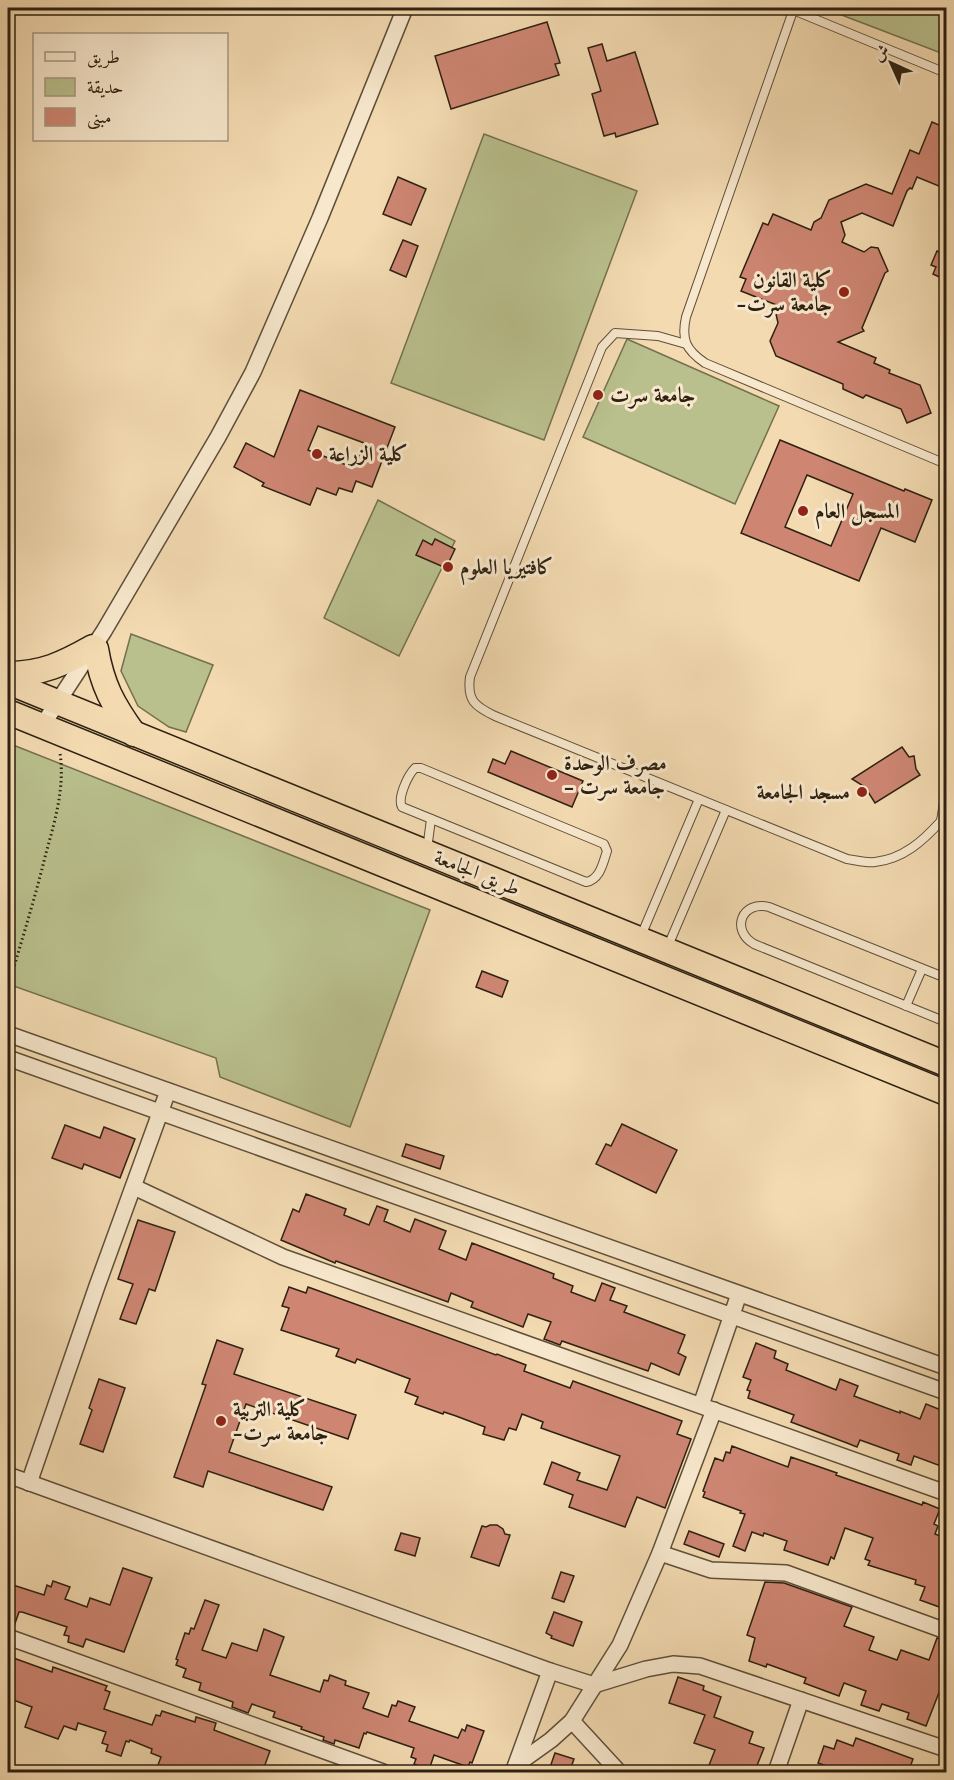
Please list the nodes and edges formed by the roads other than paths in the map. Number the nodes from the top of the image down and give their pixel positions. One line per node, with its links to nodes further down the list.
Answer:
1 (405, 8): 6 (street)
2 (794, 9): 3 (lane); 4 (lane)
3 (946, 73)
4 (686, 344): 5 (lane); 14 (lane)
5 (946, 464)
6 (97, 643): 7 (highway); 9 (street); 12 (highway)
7 (8, 674)
8 (8, 682): 9 (highway, طريق الجامعة)
9 (63, 705): 11 (street); 12 (highway, طريق الجامعة)
10 (8, 712): 11 (highway, طريق الجامعة)
11 (49, 729): 30 (highway, طريق الجامعة)
12 (134, 734): 19 (highway, طريق الجامعة)
13 (946, 790): 17 (lane)
14 (699, 799): 15 (lane); 20 (lane)
15 (726, 810): 17 (lane); 21 (lane)
16 (431, 819): 16 (lane); 19 (lane)
17 (941, 820): 18 (lane)
18 (946, 831)
19 (427, 852): 20 (highway, طريق الجامعة)
20 (639, 939): 21 (highway, طريق الجامعة)
21 (666, 950): 28 (highway, طريق الجامعة)
22 (922, 969): 23 (lane); 24 (lane); 24 (lane)
23 (946, 978)
24 (906, 1006): 25 (lane)
25 (946, 1022)
26 (8, 1034): 29 (street)
27 (8, 1058): 31 (street)
28 (946, 1064)
29 (168, 1091): 31 (street); 33 (street)
30 (946, 1093)
31 (160, 1112): 32 (street); 34 (street)
32 (134, 1186): 37 (street); 39 (street)
33 (739, 1293): 34 (street); 35 (street)
34 (731, 1315): 36 (street); 37 (street)
35 (946, 1367)
36 (946, 1392)
37 (707, 1408): 40 (street); 41 (street)
38 (8, 1475): 39 (street)
39 (29, 1483): 44 (street)
40 (946, 1493)
41 (660, 1553): 42 (street); 45 (street)
42 (946, 1631)
43 (8, 1637): 50 (street)
44 (549, 1671): 45 (street); 49 (street)
45 (594, 1685): 46 (street); 47 (street)
46 (801, 1700): 48 (street); 52 (street)
47 (572, 1721): 49 (street); 51 (street)
48 (946, 1749)
49 (514, 1769)
50 (383, 1773)
51 (619, 1773)
52 (776, 1773)

